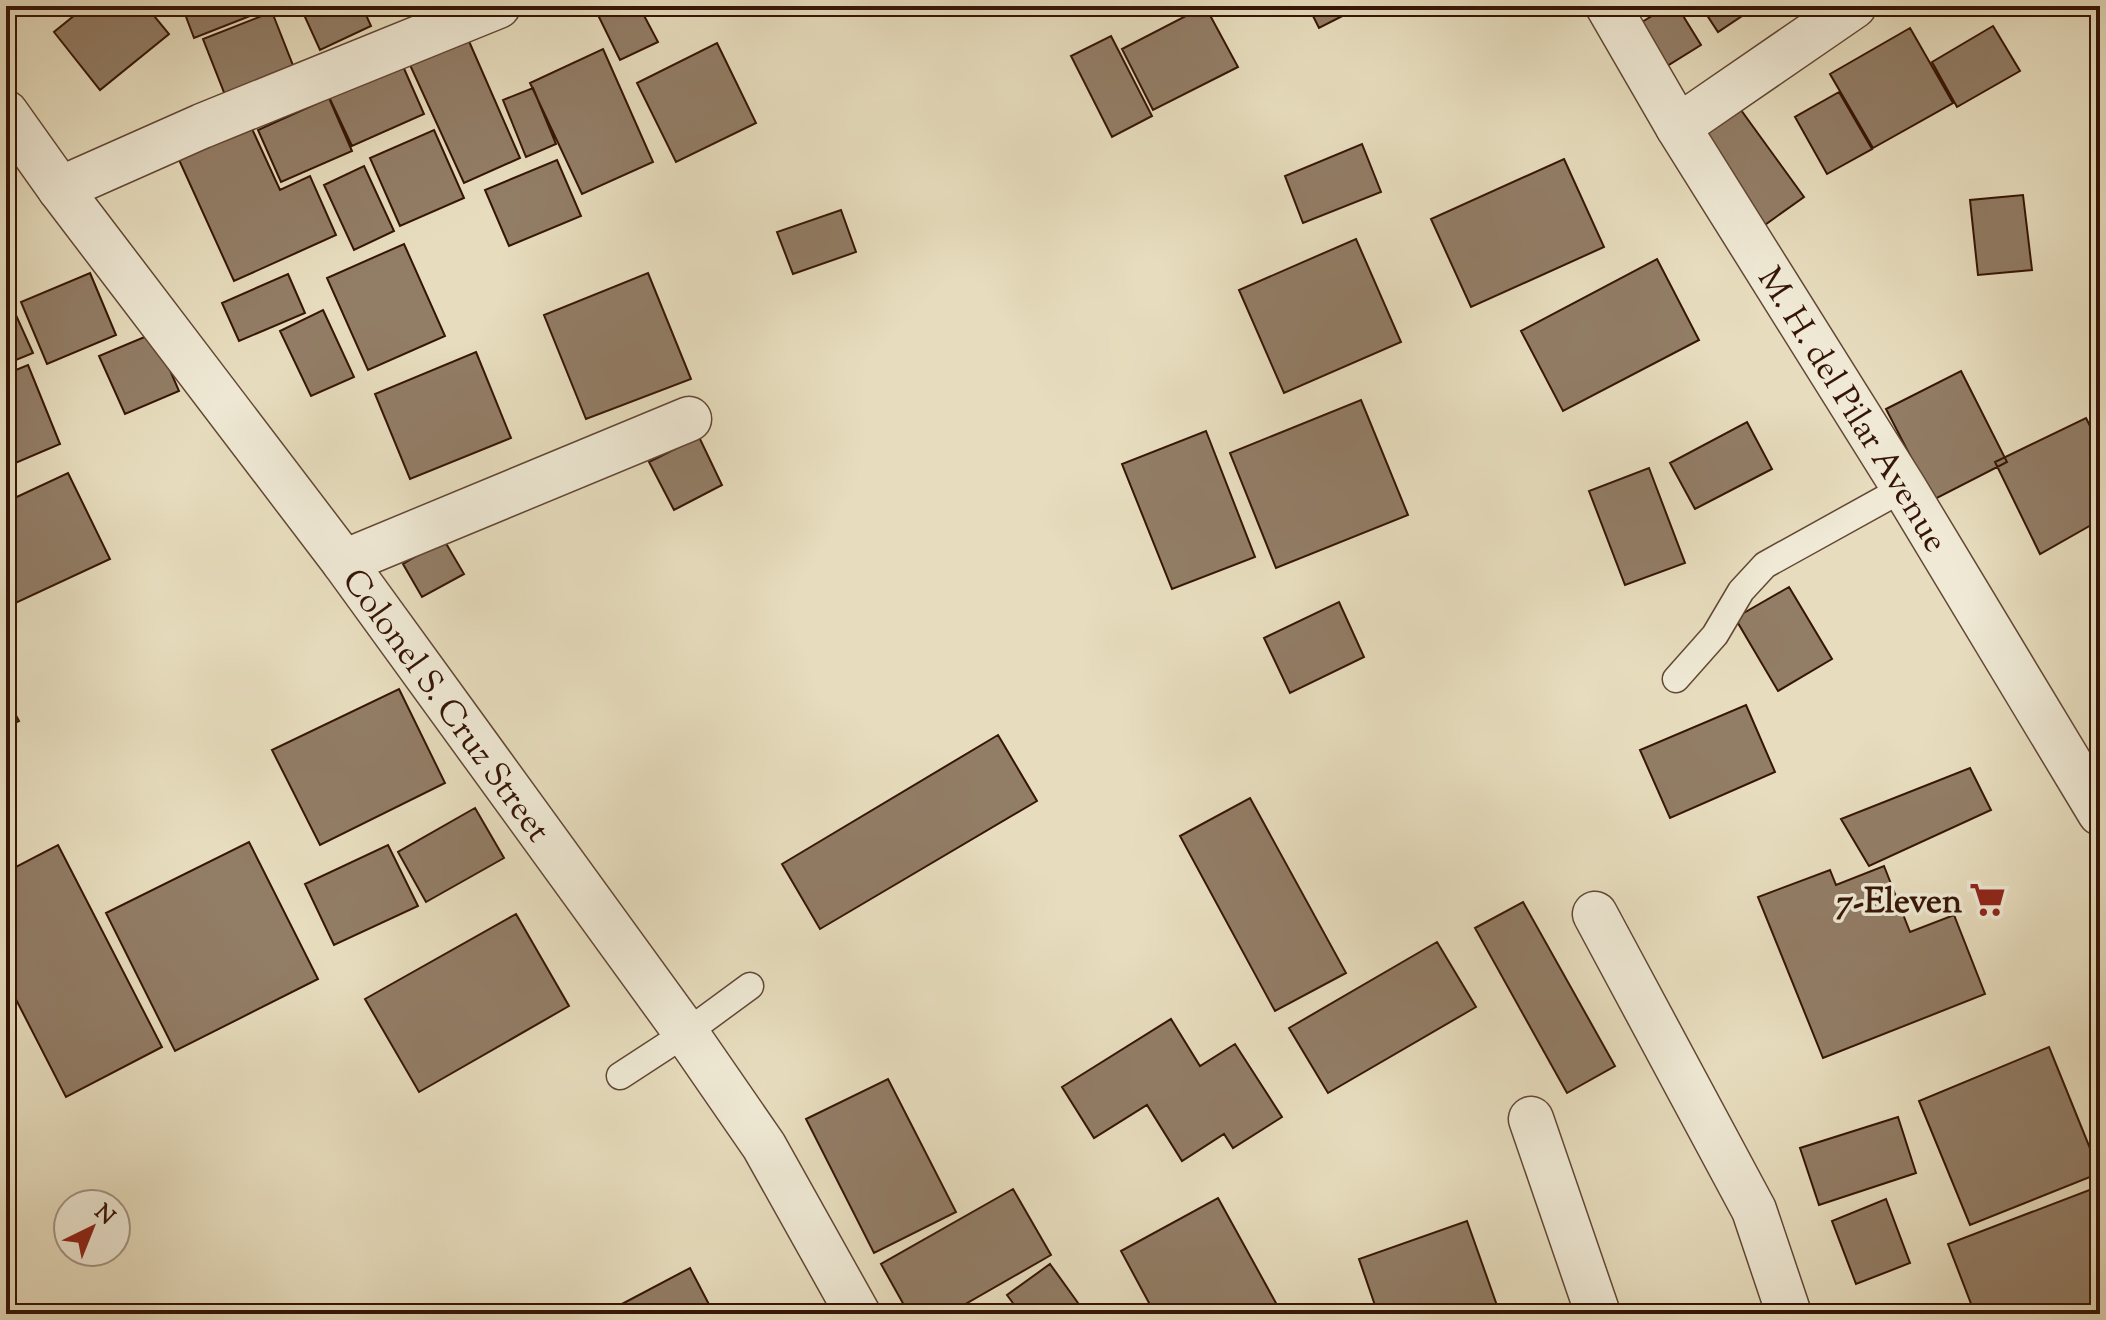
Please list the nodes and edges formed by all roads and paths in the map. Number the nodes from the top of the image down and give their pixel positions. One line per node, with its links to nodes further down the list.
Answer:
1 (498, 6): 6 (street)
2 (1608, 6): 5 (street, M. H. del Pilar Avenue)
3 (1854, 6): 5 (street)
4 (6, 113): 6 (street, Colonel S. Cruz Street)
5 (1678, 127): 8 (street, M. H. del Pilar Avenue)
6 (60, 189): 9 (street, Colonel S. Cruz Street)
7 (689, 419): 9 (street)
8 (1904, 488): 10 (lane); 11 (street, M. H. del Pilar Avenue)
9 (344, 562): 14 (street, Colonel S. Cruz Street)
10 (1676, 679)
11 (2100, 813)
12 (1595, 914): 19 (street)
13 (750, 986): 14 (lane)
14 (686, 1033): 15 (lane); 17 (street, Colonel S. Cruz Street)
15 (620, 1076)
16 (1531, 1119): 18 (street)
17 (858, 1314)
18 (1598, 1314)
19 (1789, 1314)

